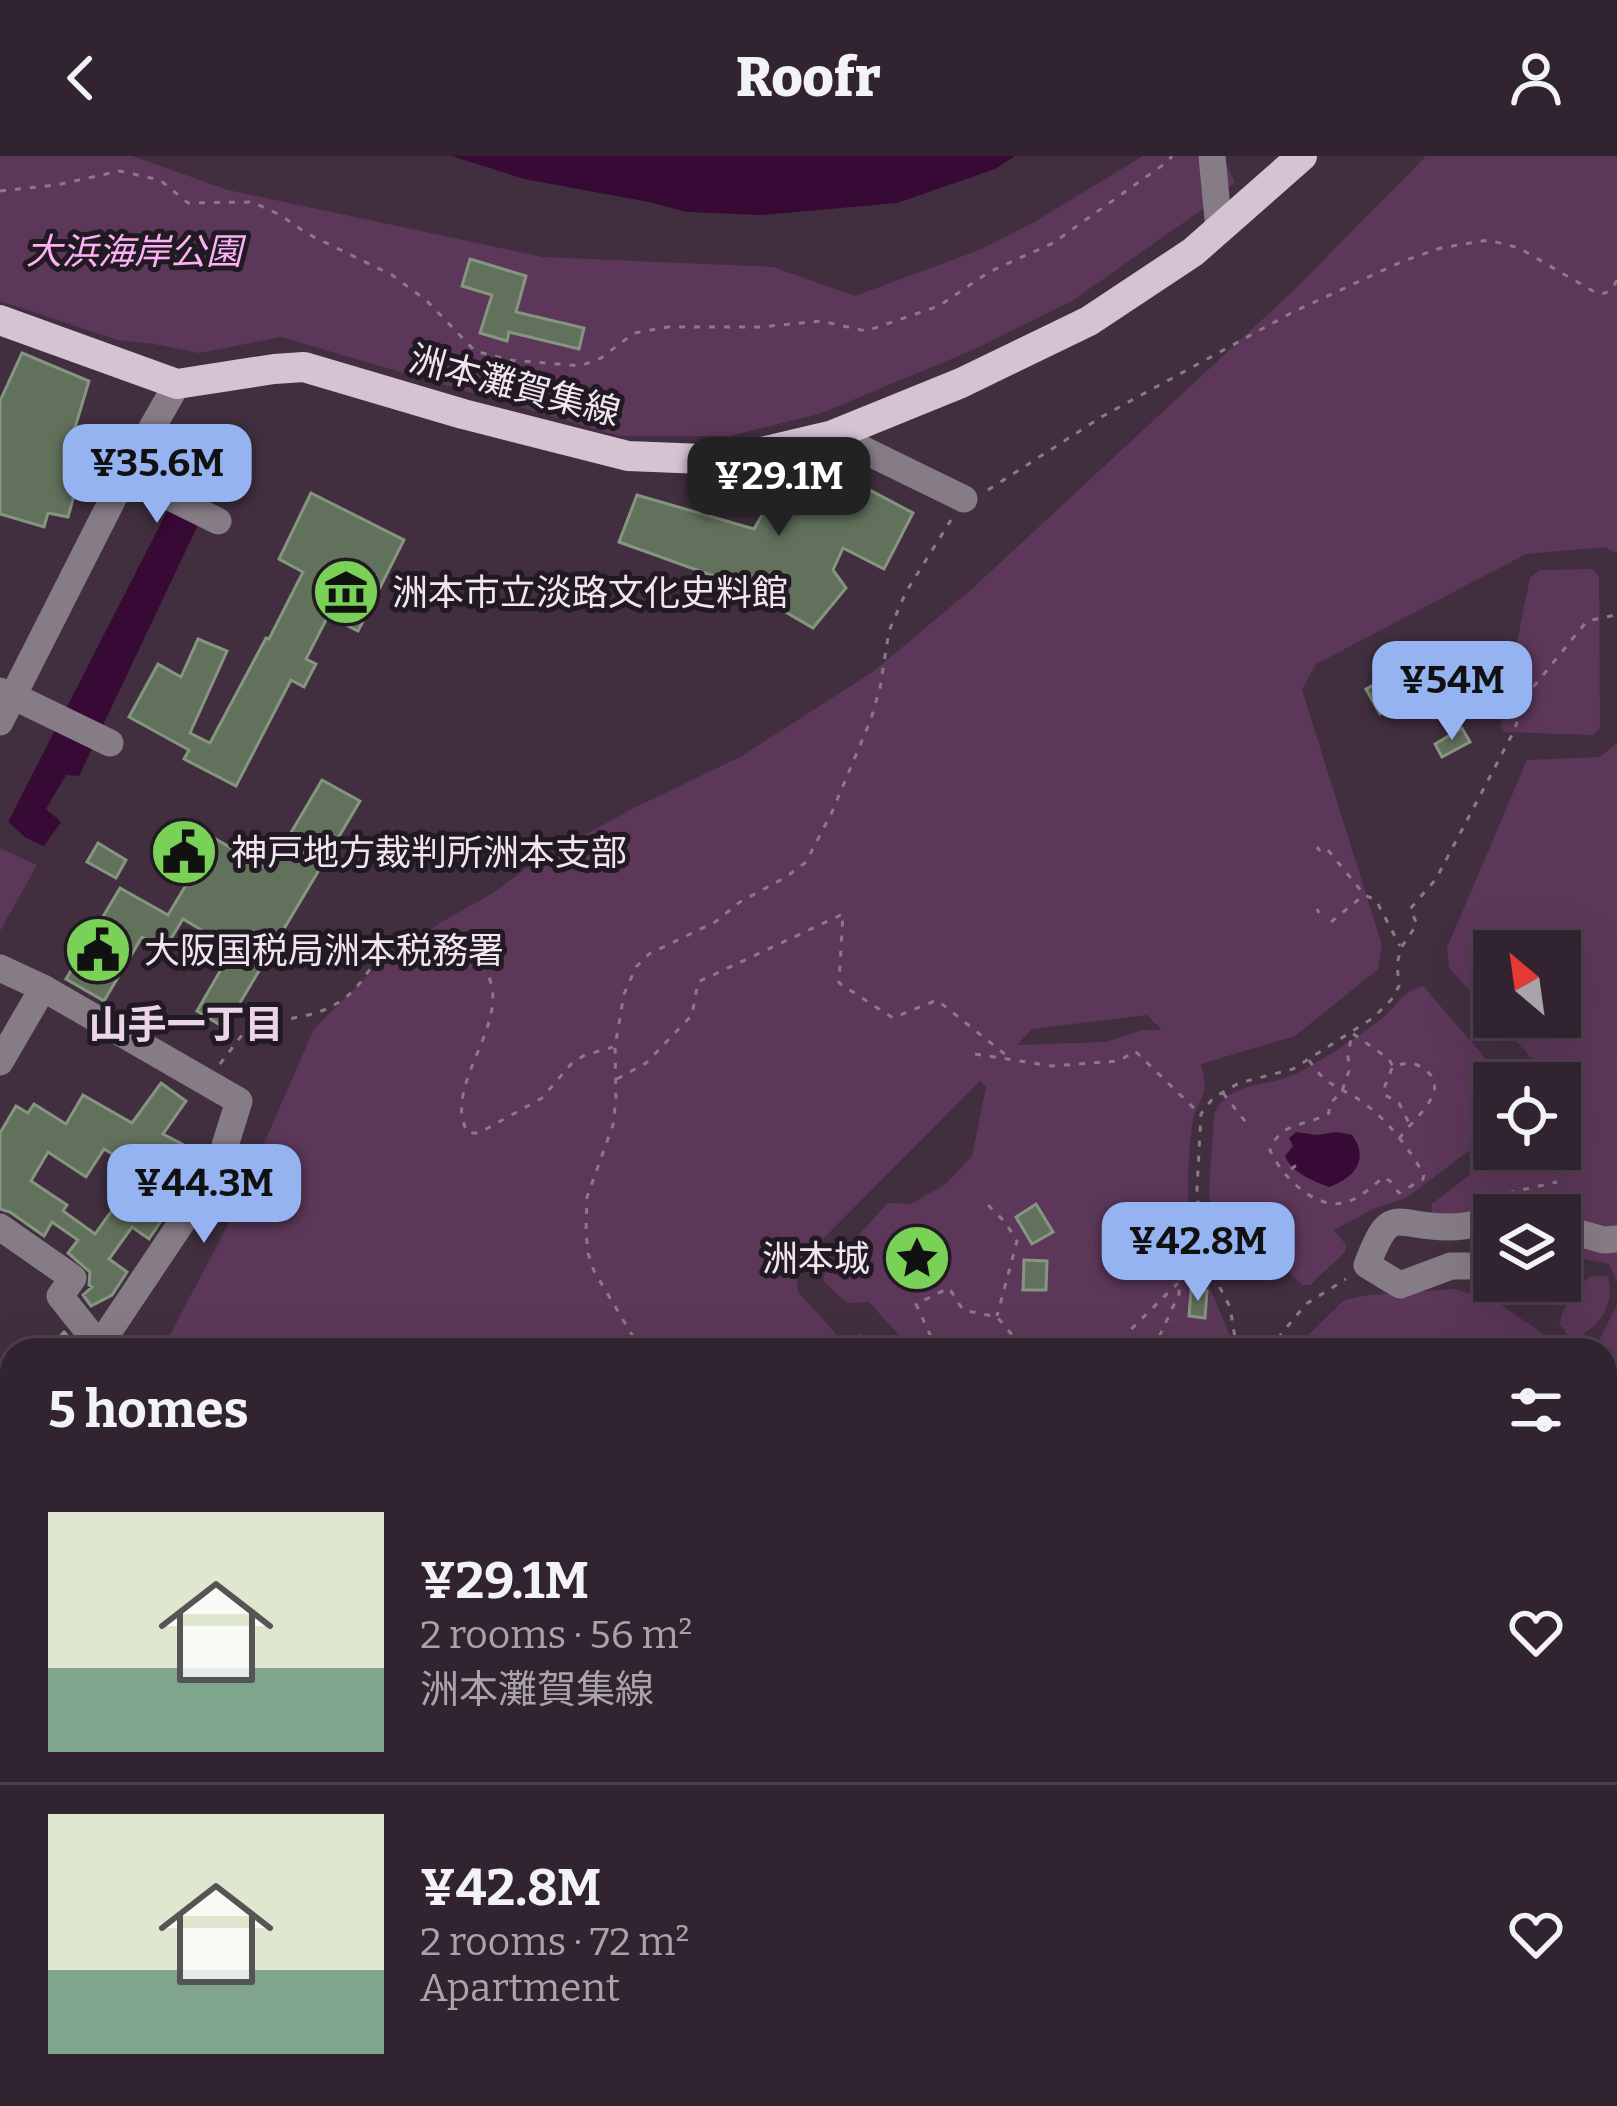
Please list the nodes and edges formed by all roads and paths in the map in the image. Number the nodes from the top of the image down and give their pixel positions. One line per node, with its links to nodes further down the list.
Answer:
1 (1172, 156): 4 (path)
2 (1212, 156): 5 (street)
3 (1302, 156): 5 (main road, 洲本灘賀集線)
4 (0, 191)
5 (1219, 230): 9 (main road, 洲本灘賀集線)
6 (1617, 280): 11 (path)
7 (0, 320): 8 (main road, 洲本灘賀集線)
8 (177, 384): 9 (main road, 洲本灘賀集線); 10 (street)
9 (833, 435): 11 (street)
10 (125, 475): 12 (street); 14 (street)
11 (964, 499): 24 (path)
12 (218, 521)
13 (1617, 612): 20 (path)
14 (6, 693): 15 (street); 16 (street)
15 (0, 722)
16 (110, 743)
17 (1328, 850): 18 (path)
18 (1364, 895): 19 (path); 20 (path)
19 (1330, 922)
20 (1401, 948): 23 (path)
21 (0, 968): 22 (street)
22 (43, 988): 28 (street); 31 (street)
23 (1352, 1033): 27 (path); 29 (path); 32 (path)
24 (615, 1047): 30 (path); 31 (path)
25 (975, 1054): 26 (path)
26 (1011, 1059): 30 (path); 34 (path)
27 (1309, 1059): 32 (path); 33 (path)
28 (0, 1062)
29 (1393, 1067): 35 (path); 35 (path)
30 (615, 1079): 61 (path)
31 (206, 1082): 60 (street)
32 (1342, 1091): 37 (path); 41 (path)
33 (1222, 1092): 34 (path); 36 (path)
34 (1201, 1114): 48 (path)
35 (1410, 1124): 37 (path)
36 (1248, 1125)
37 (1399, 1138): 41 (path)
38 (1301, 1162): 39 (path)
39 (1291, 1169)
40 (1557, 1182): 42 (path)
41 (1399, 1193): 43 (path)
42 (1501, 1194)
43 (1398, 1200)
44 (988, 1205): 58 (path)
45 (1159, 1224): 51 (path)
46 (1473, 1224): 55 (street)
47 (0, 1227): 59 (street)
48 (1201, 1228): 51 (path); 54 (path); 66 (path)
49 (938, 1233): 53 (path)
50 (1581, 1234): 52 (street)
51 (1188, 1236): 57 (path)
52 (1617, 1239)
53 (932, 1240)
54 (1244, 1241)
55 (1367, 1265): 56 (street); 67 (path)
56 (1467, 1266)
57 (1179, 1282): 64 (path); 65 (path)
58 (997, 1317): 62 (path); 63 (path)
59 (91, 1338)
60 (104, 1338)
61 (634, 1338)
62 (932, 1338)
63 (1015, 1338)
64 (1122, 1338)
65 (1159, 1338)
66 (1236, 1338)
67 (1278, 1338)

